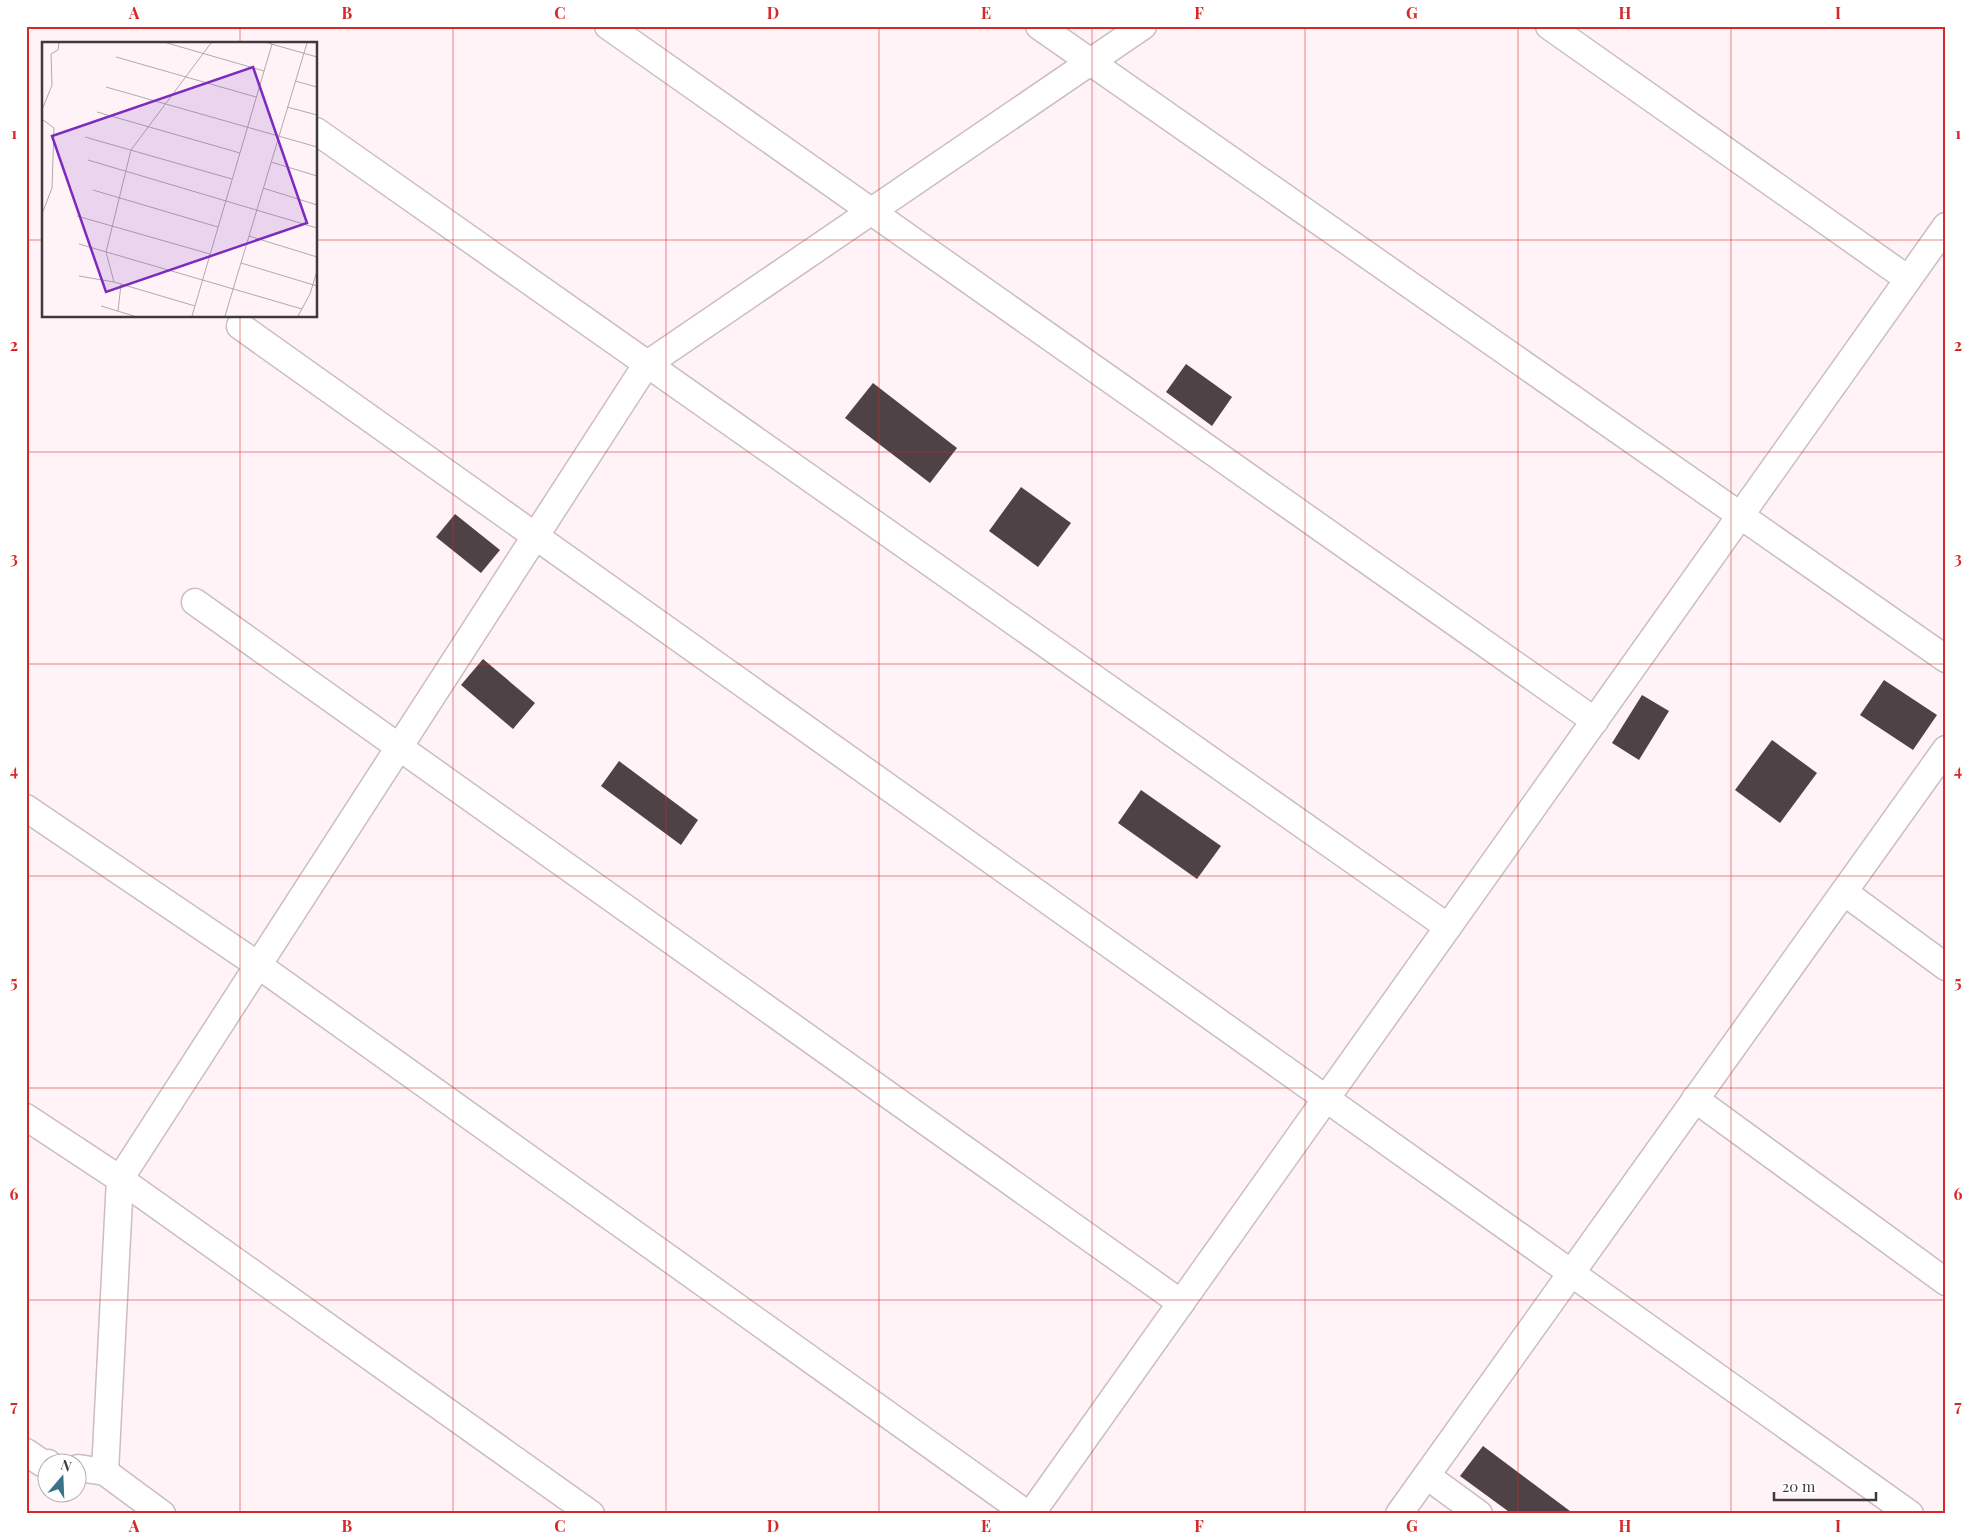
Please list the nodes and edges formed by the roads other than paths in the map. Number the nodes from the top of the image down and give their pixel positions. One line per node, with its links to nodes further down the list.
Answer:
1 (608, 26): 7 (street)
2 (1039, 26): 5 (street)
3 (1143, 26): 5 (street)
4 (1549, 26): 9 (street)
5 (1090, 62): 7 (street); 12 (street)
6 (318, 132): 11 (street)
7 (870, 210): 11 (street); 16 (street)
8 (1946, 226): 9 (street)
9 (1908, 279): 12 (street)
10 (240, 326): 13 (street)
11 (646, 364): 13 (street); 21 (street)
12 (1741, 516): 15 (street); 16 (street)
13 (535, 536): 17 (street); 24 (street)
14 (195, 602): 17 (street)
15 (1946, 659)
16 (1595, 721): 21 (street)
17 (399, 747): 22 (street); 30 (street)
18 (1946, 748): 20 (street)
19 (26, 808): 22 (street)
20 (1844, 892): 23 (street); 25 (street)
21 (1448, 928): 24 (street)
22 (258, 965): 27 (street); 38 (street)
23 (1946, 967)
24 (1326, 1098): 28 (street); 30 (street)
25 (1695, 1099): 28 (street); 29 (street)
26 (26, 1117): 27 (street)
27 (120, 1179): 34 (street); 37 (street)
28 (1571, 1273): 35 (street); 42 (street)
29 (1946, 1282)
30 (1181, 1303): 39 (street)
31 (26, 1452): 32 (street)
32 (38, 1460)
33 (88, 1469): 34 (street)
34 (105, 1472): 36 (street)
35 (1426, 1476): 40 (street); 41 (street)
36 (161, 1513)
37 (591, 1514)
38 (1027, 1514)
39 (1031, 1514)
40 (1399, 1514)
41 (1479, 1514)
42 (1910, 1514)

